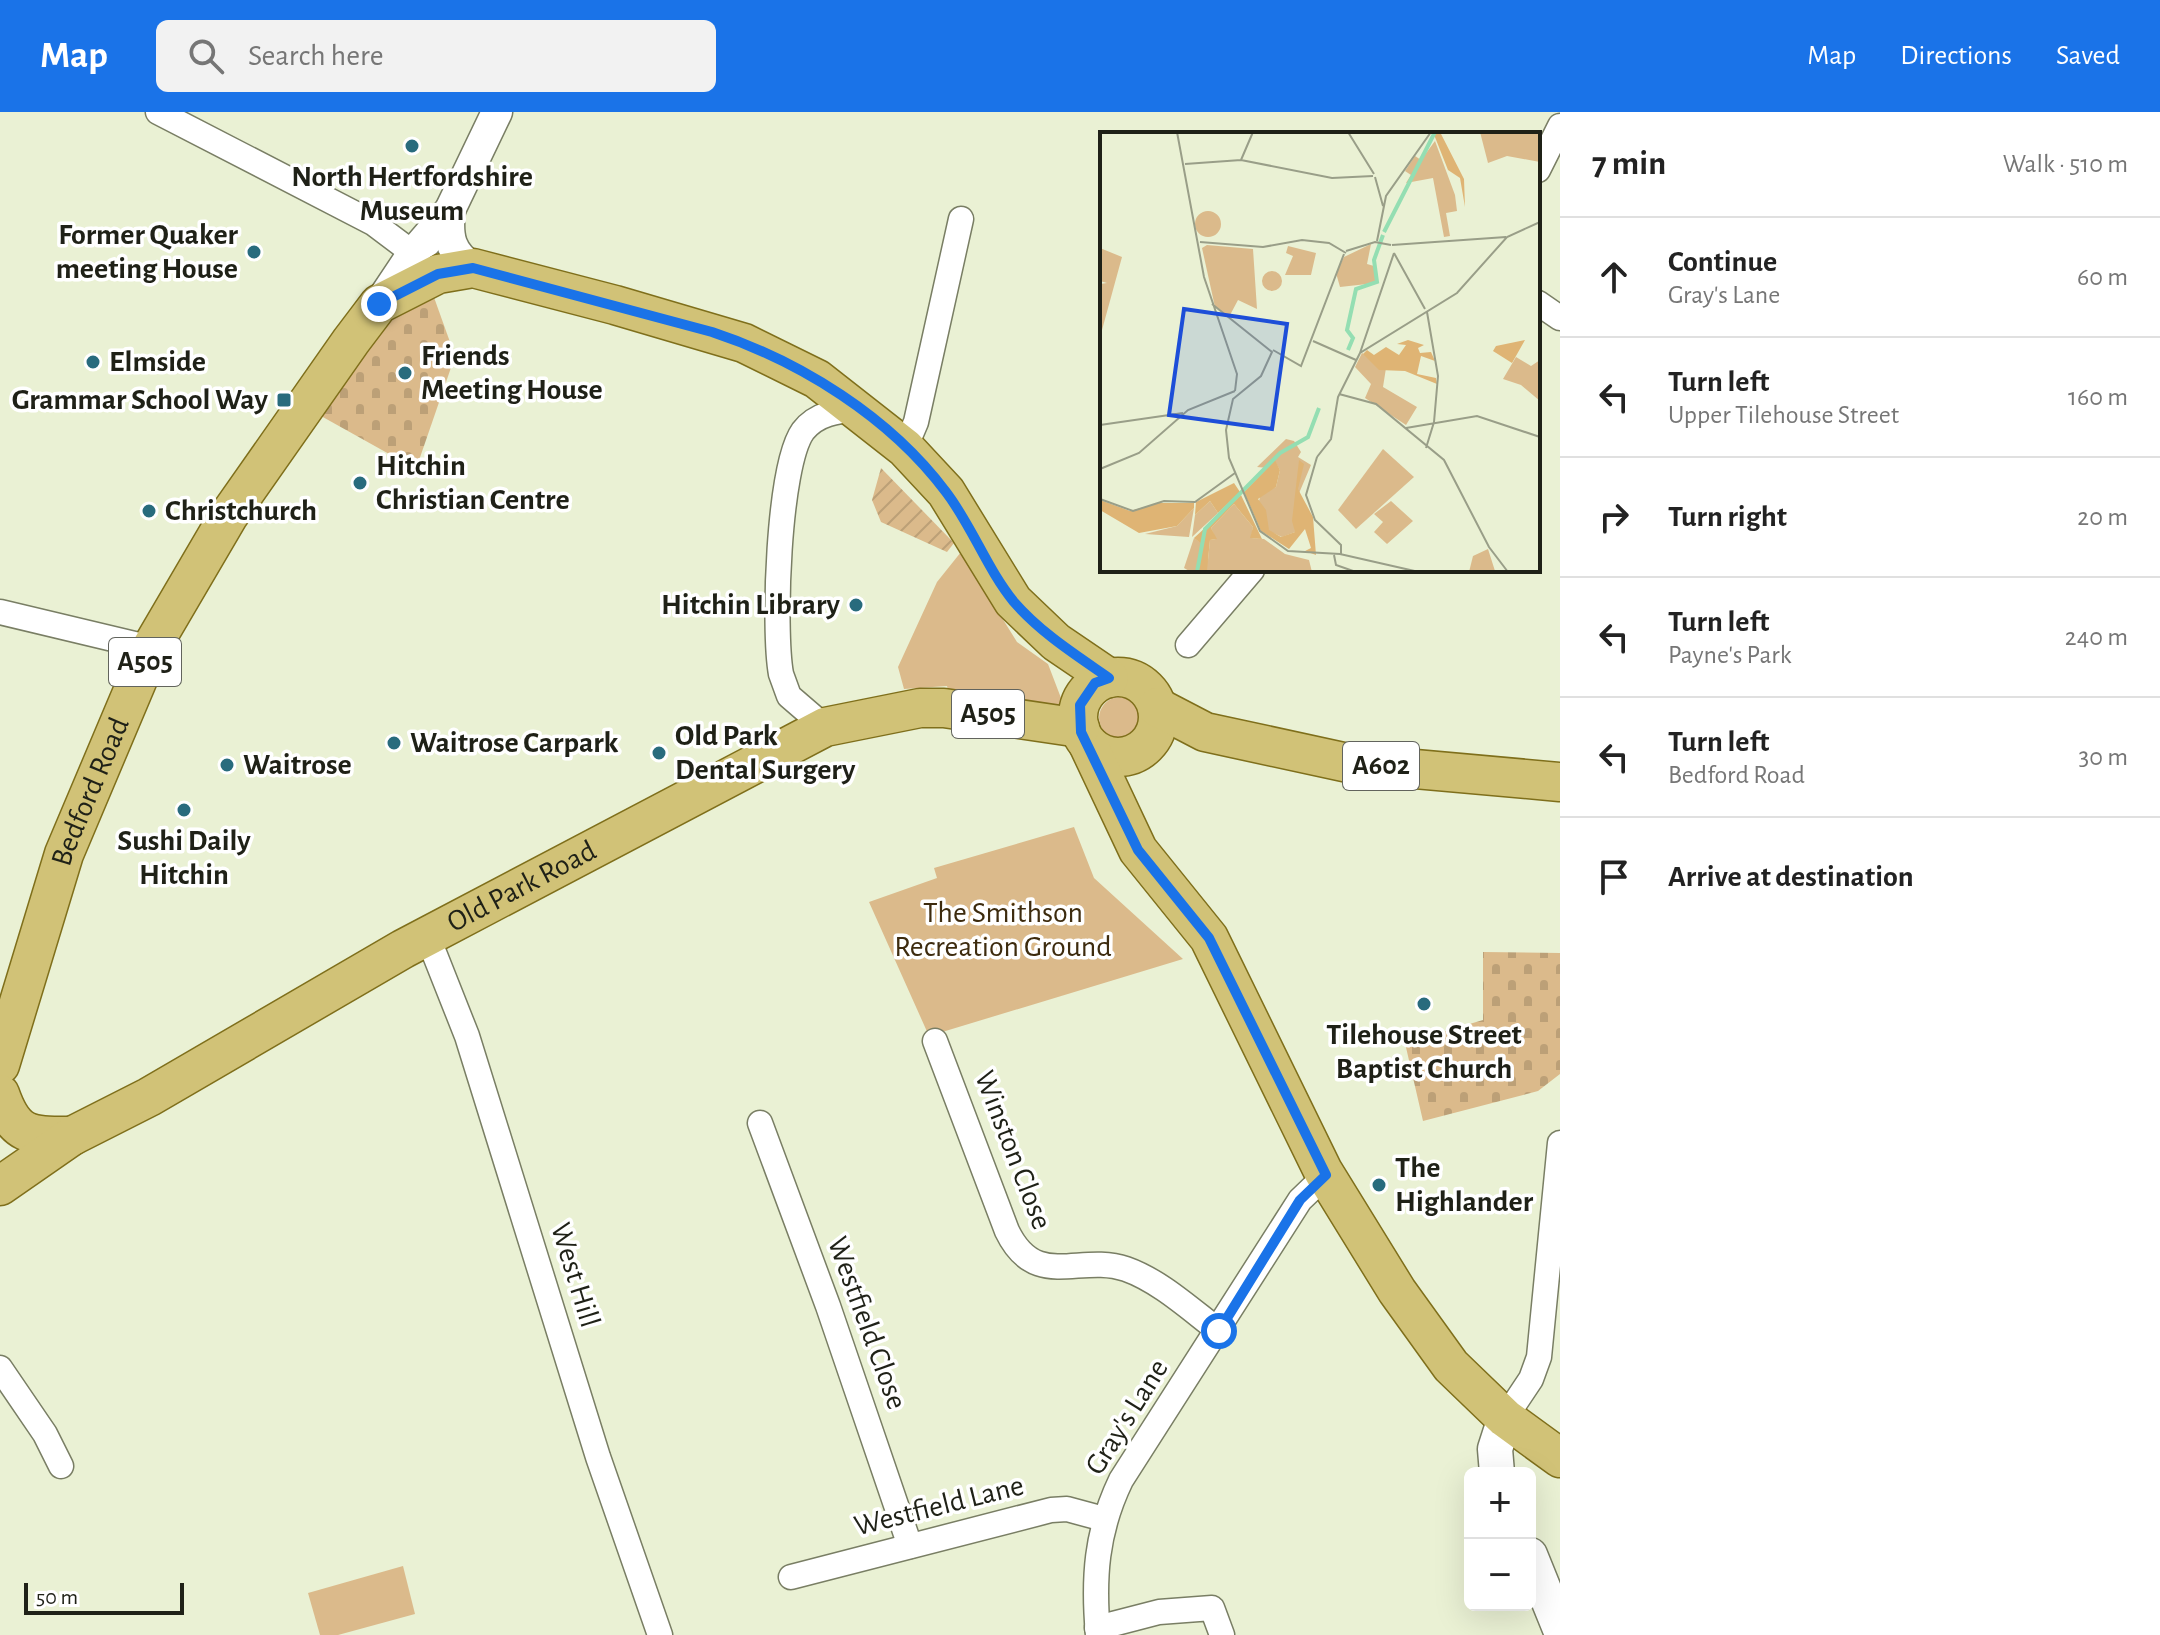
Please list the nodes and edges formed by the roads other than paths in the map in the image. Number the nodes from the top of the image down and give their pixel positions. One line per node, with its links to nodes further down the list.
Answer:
1 (158, 112): 7 (street)
2 (497, 112): 5 (street)
3 (1560, 126): 4 (street)
4 (1540, 166)
5 (450, 210): 7 (street); 8 (street)
6 (961, 219): 13 (street)
7 (413, 253): 8 (street); 9 (street)
8 (462, 258): 9 (main road, Bedford Road / A505); 12 (main road, A505)
9 (379, 304): 17 (main road, Bedford Road / A505)
10 (1540, 304): 11 (street)
11 (1560, 318)
12 (858, 409): 13 (main road, A505); 20 (street)
13 (905, 448): 18 (main road, A505)
14 (1250, 572): 16 (street)
15 (0, 612): 17 (street)
16 (1188, 645)
17 (151, 648): 28 (main road, Bedford Road / A505)
18 (1109, 678): 19 (main road); 22 (main road)
19 (1157, 707): 21 (main road, A602); 23 (main road)
20 (825, 727): 22 (main road, Old Park Road / A505); 26 (main road, Old Park Road / A505)
21 (1205, 732): 23 (main road, A602); 24 (main road, A602)
22 (1084, 736): 23 (main road); 25 (main road)
23 (1140, 750): 25 (main road)
24 (1560, 782)
25 (1124, 819): 33 (main road)
26 (427, 935): 31 (main road, Old Park Road / A505); 48 (street, West Hill)
27 (935, 1041): 36 (street, Winston Close)
28 (0, 1065)
29 (0, 1094): 31 (main road, A505)
30 (760, 1123): 43 (street, Westfield Close)
31 (72, 1136): 34 (main road, Old Park Road / A505)
32 (1560, 1143): 35 (street)
33 (1326, 1175): 36 (street, Gray's Lane); 38 (main road)
34 (0, 1186)
35 (1553, 1290): 38 (street)
36 (1219, 1331): 42 (street, Gray's Lane)
37 (0, 1368): 40 (street)
38 (1505, 1418): 39 (main road); 41 (main road)
39 (1560, 1458)
40 (61, 1466)
41 (1496, 1467)
42 (1104, 1519): 43 (street, Westfield Lane); 47 (street, Gray's Lane)
43 (910, 1546): 45 (street, Westfield Lane)
44 (1536, 1570): 46 (main road)
45 (791, 1577)
46 (1560, 1629)
47 (1098, 1632): 49 (street)
48 (660, 1635)
49 (1222, 1635)

